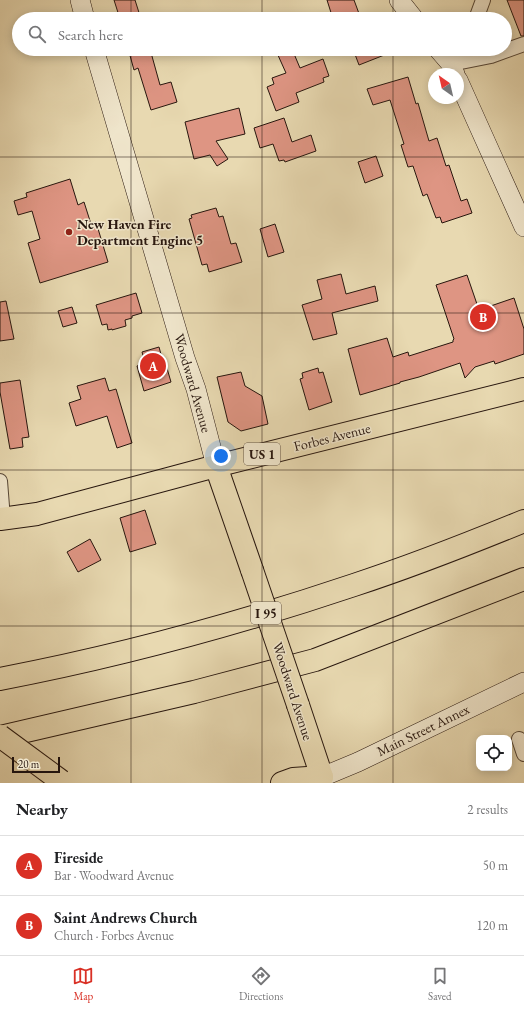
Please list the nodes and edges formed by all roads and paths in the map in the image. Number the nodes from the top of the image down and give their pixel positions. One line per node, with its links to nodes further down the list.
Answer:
1 (80, 0): 4 (main road)
2 (399, 0): 5 (main road)
3 (483, 0): 6 (street)
4 (83, 12)
5 (408, 12)
6 (479, 12)
7 (524, 44): 8 (street)
8 (512, 48)
9 (96, 56): 15 (main road, Woodward Avenue)
10 (445, 56): 12 (main road)
11 (491, 56): 12 (street)
12 (456, 67): 13 (main road)
13 (524, 227)
14 (524, 389): 15 (main road, Forbes Avenue / US 1)
15 (216, 466): 17 (main road, Forbes Avenue / US 1); 25 (main road, Woodward Avenue, bridge)
16 (0, 481): 17 (street)
17 (2, 519)
18 (524, 521): 20 (main road, I 95)
19 (524, 580): 22 (main road)
20 (0, 679)
21 (524, 682): 25 (main road, Main Street Annex)
22 (0, 736): 26 (main road, bridge)
23 (519, 739): 24 (street)
24 (524, 754)
25 (320, 781): 27 (main road)
26 (63, 782)
27 (282, 783)

